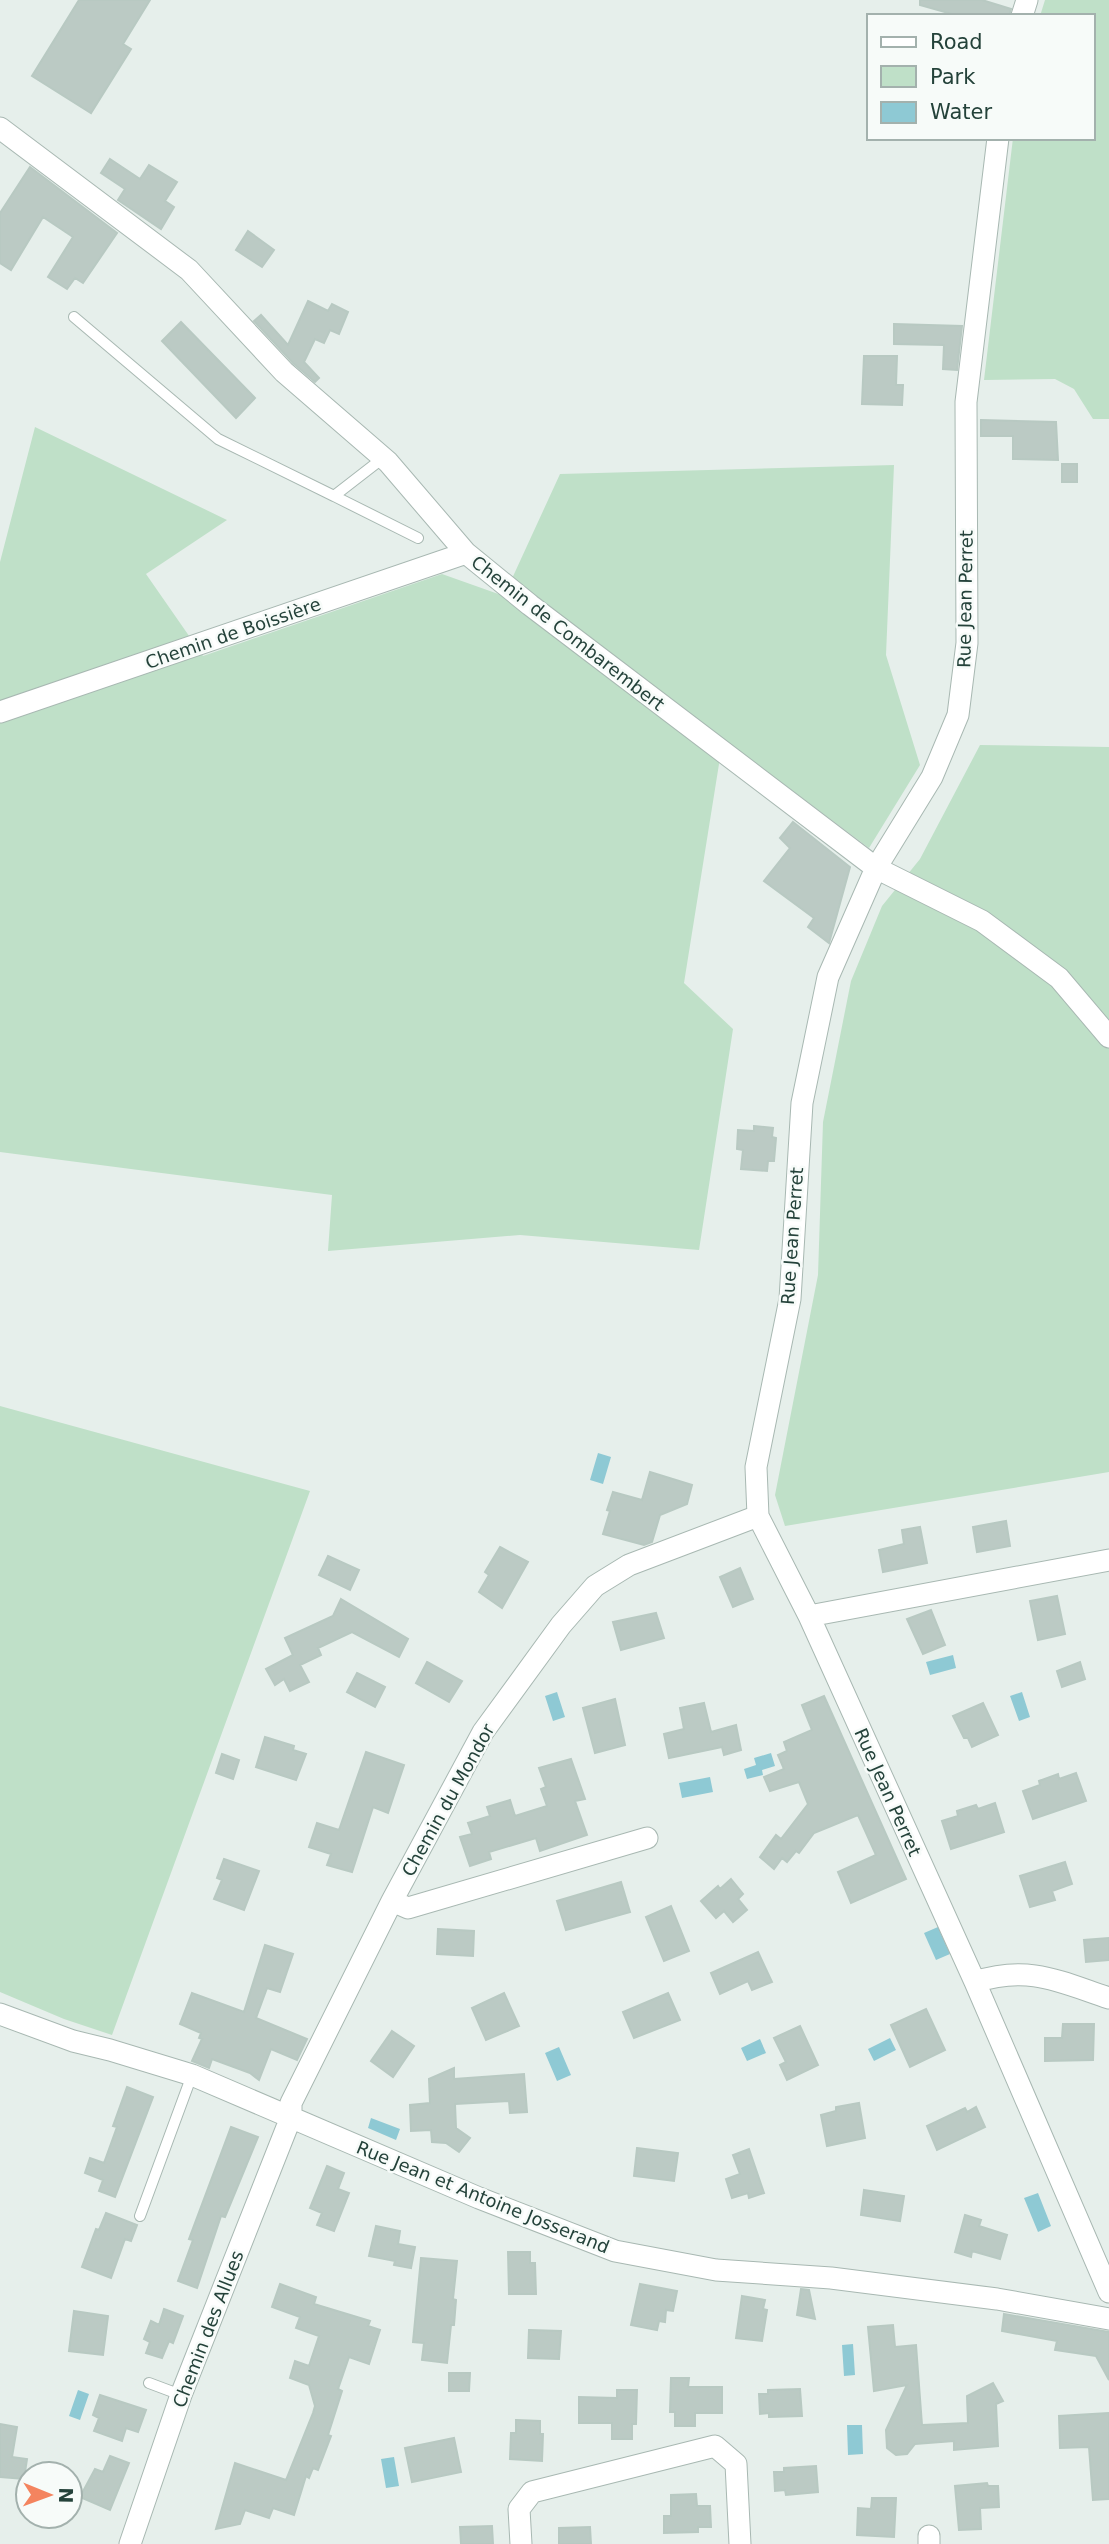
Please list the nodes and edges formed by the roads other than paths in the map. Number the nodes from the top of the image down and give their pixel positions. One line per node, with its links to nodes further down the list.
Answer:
1 (0, 128): 4 (street, Chemin de Combarembert)
2 (998, 140): 9 (street, Rue Jean Perret)
3 (74, 317): 5 (lane)
4 (383, 458): 5 (lane); 7 (street, Chemin de Combarembert)
5 (334, 496): 6 (lane)
6 (418, 538)
7 (466, 553): 8 (street, Chemin de Boissière); 9 (street, Chemin de Combarembert)
8 (0, 712)
9 (876, 868): 10 (street, Chemin de Combarembert); 11 (street, Rue Jean Perret)
10 (1109, 1037)
11 (758, 1516): 13 (street, Rue Jean Perret); 15 (street, Chemin du Mondor)
12 (1109, 1560): 13 (street)
13 (809, 1616): 16 (street, Rue Jean Perret)
14 (647, 1838): 15 (street)
15 (392, 1901): 20 (street, Chemin du Mondor)
16 (975, 1982): 17 (street); 22 (street, Rue Jean Perret)
17 (1109, 1998)
18 (0, 2014): 19 (street, Rue Jean et Antoine Josserand)
19 (192, 2075): 20 (street, Rue Jean et Antoine Josserand); 21 (lane)
20 (291, 2117): 23 (street, Rue Jean et Antoine Josserand); 25 (street, Chemin des Allues)
21 (139, 2216)
22 (1109, 2292)
23 (1109, 2319)
24 (149, 2383): 25 (lane)
25 (181, 2395): 26 (street, Chemin des Allues)
26 (130, 2544)
27 (521, 2544): 28 (street)
28 (740, 2544)

